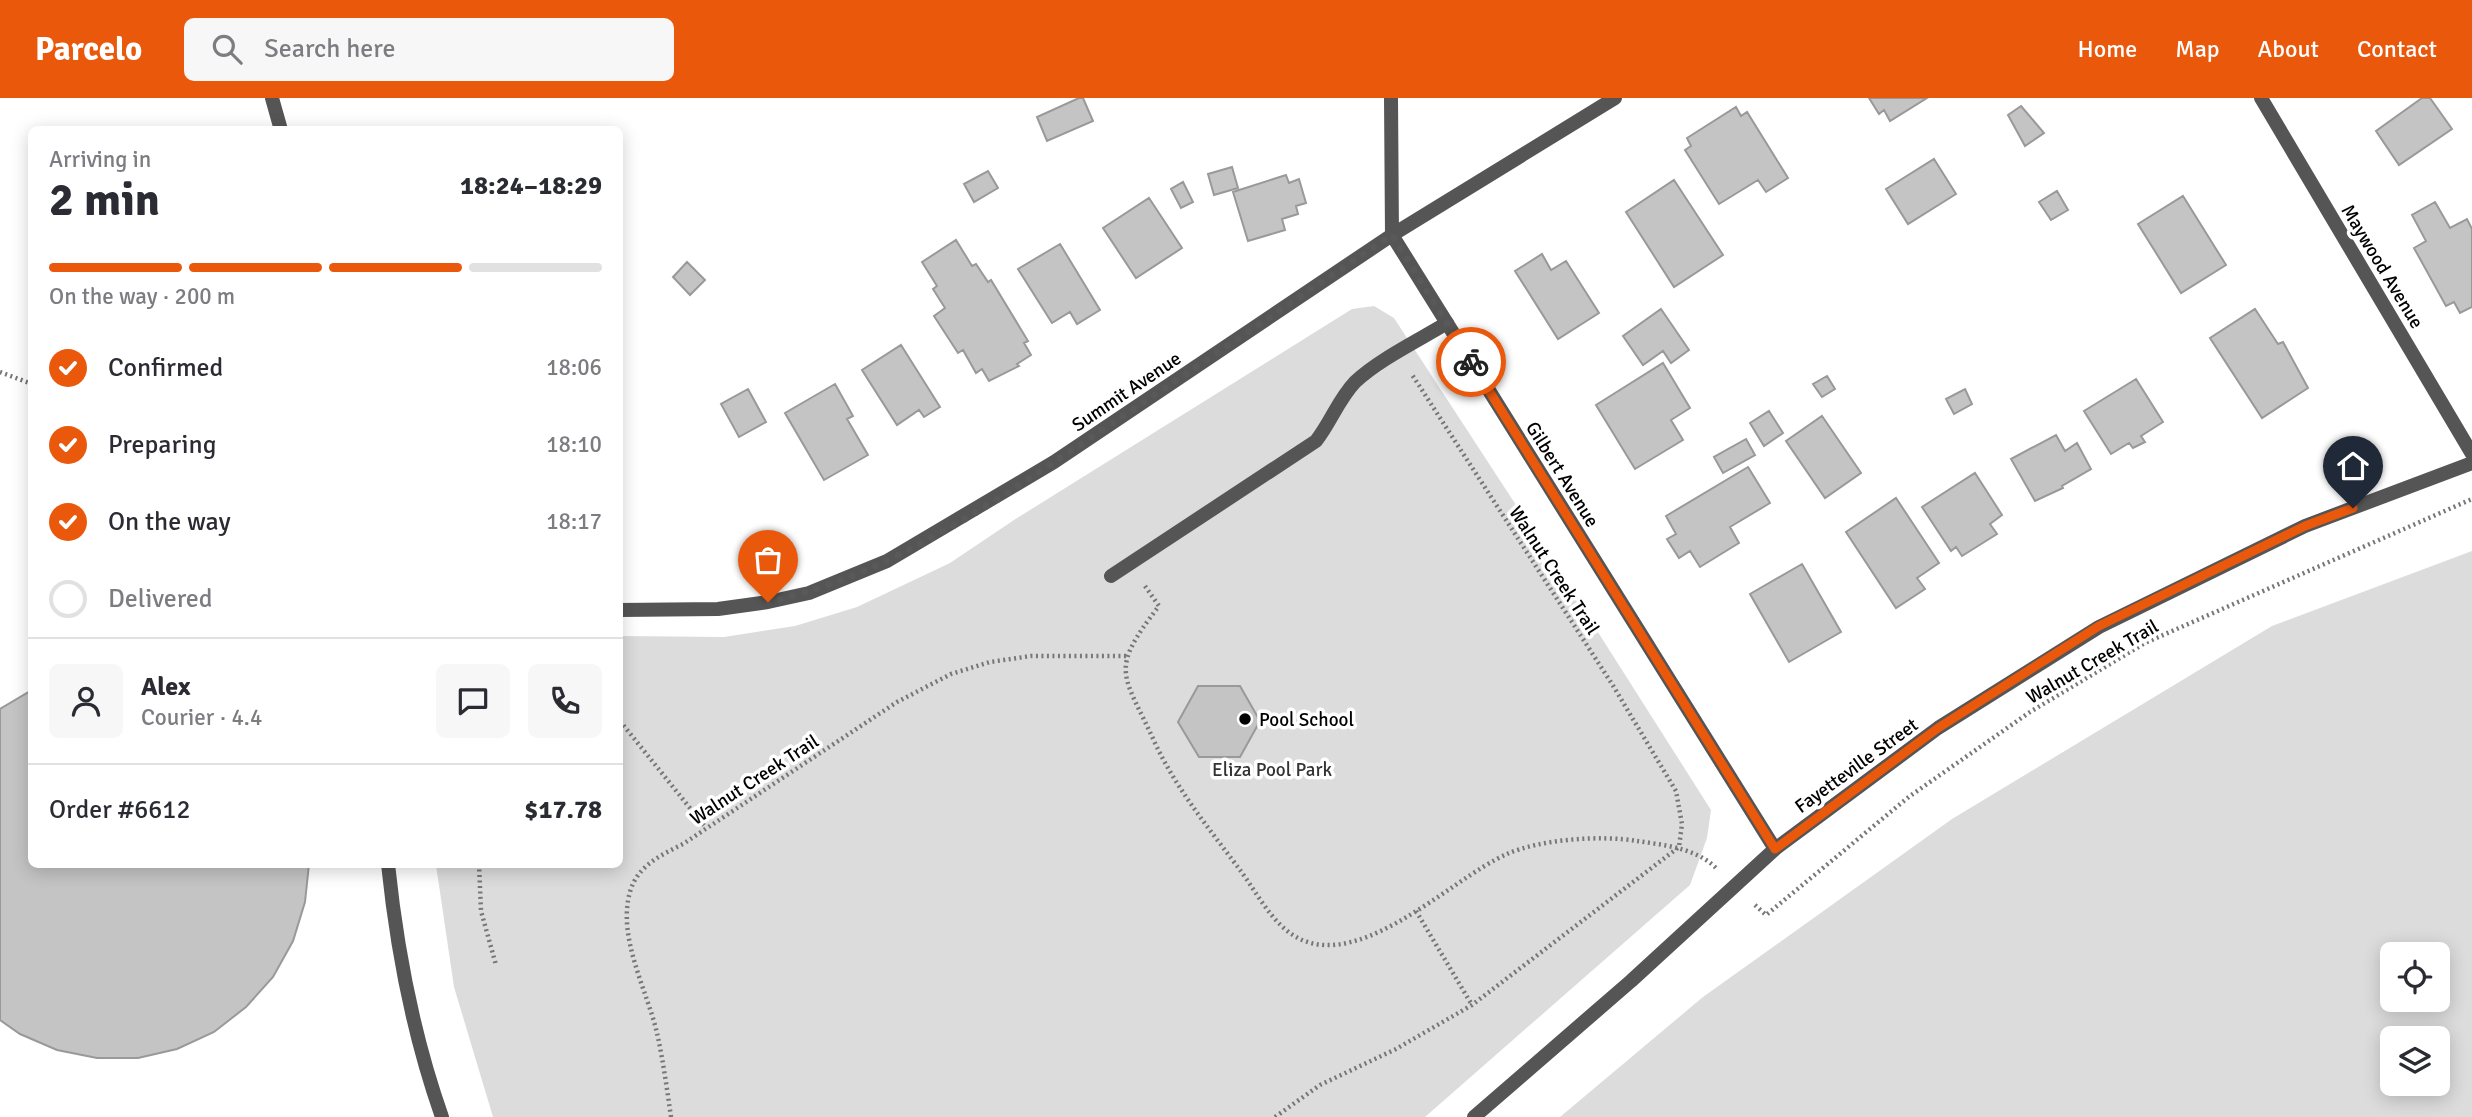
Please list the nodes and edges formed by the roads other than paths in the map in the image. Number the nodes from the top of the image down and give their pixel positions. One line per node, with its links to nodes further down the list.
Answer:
1 (272, 98): 5 (street)
2 (1391, 98): 6 (street)
3 (1615, 98): 6 (street, Summit Avenue)
4 (2261, 98): 8 (street, Maywood Avenue)
5 (280, 126)
6 (1392, 235): 7 (street, Gilbert Avenue); 11 (street, Summit Avenue)
7 (1447, 323): 10 (street); 12 (street, Gilbert Avenue)
8 (2472, 454)
9 (2472, 463): 12 (street, Fayetteville Street)
10 (1111, 576)
11 (623, 610)
12 (1775, 849): 15 (street, Fayetteville Street)
13 (388, 868): 14 (street)
14 (442, 1117)
15 (1474, 1117)

